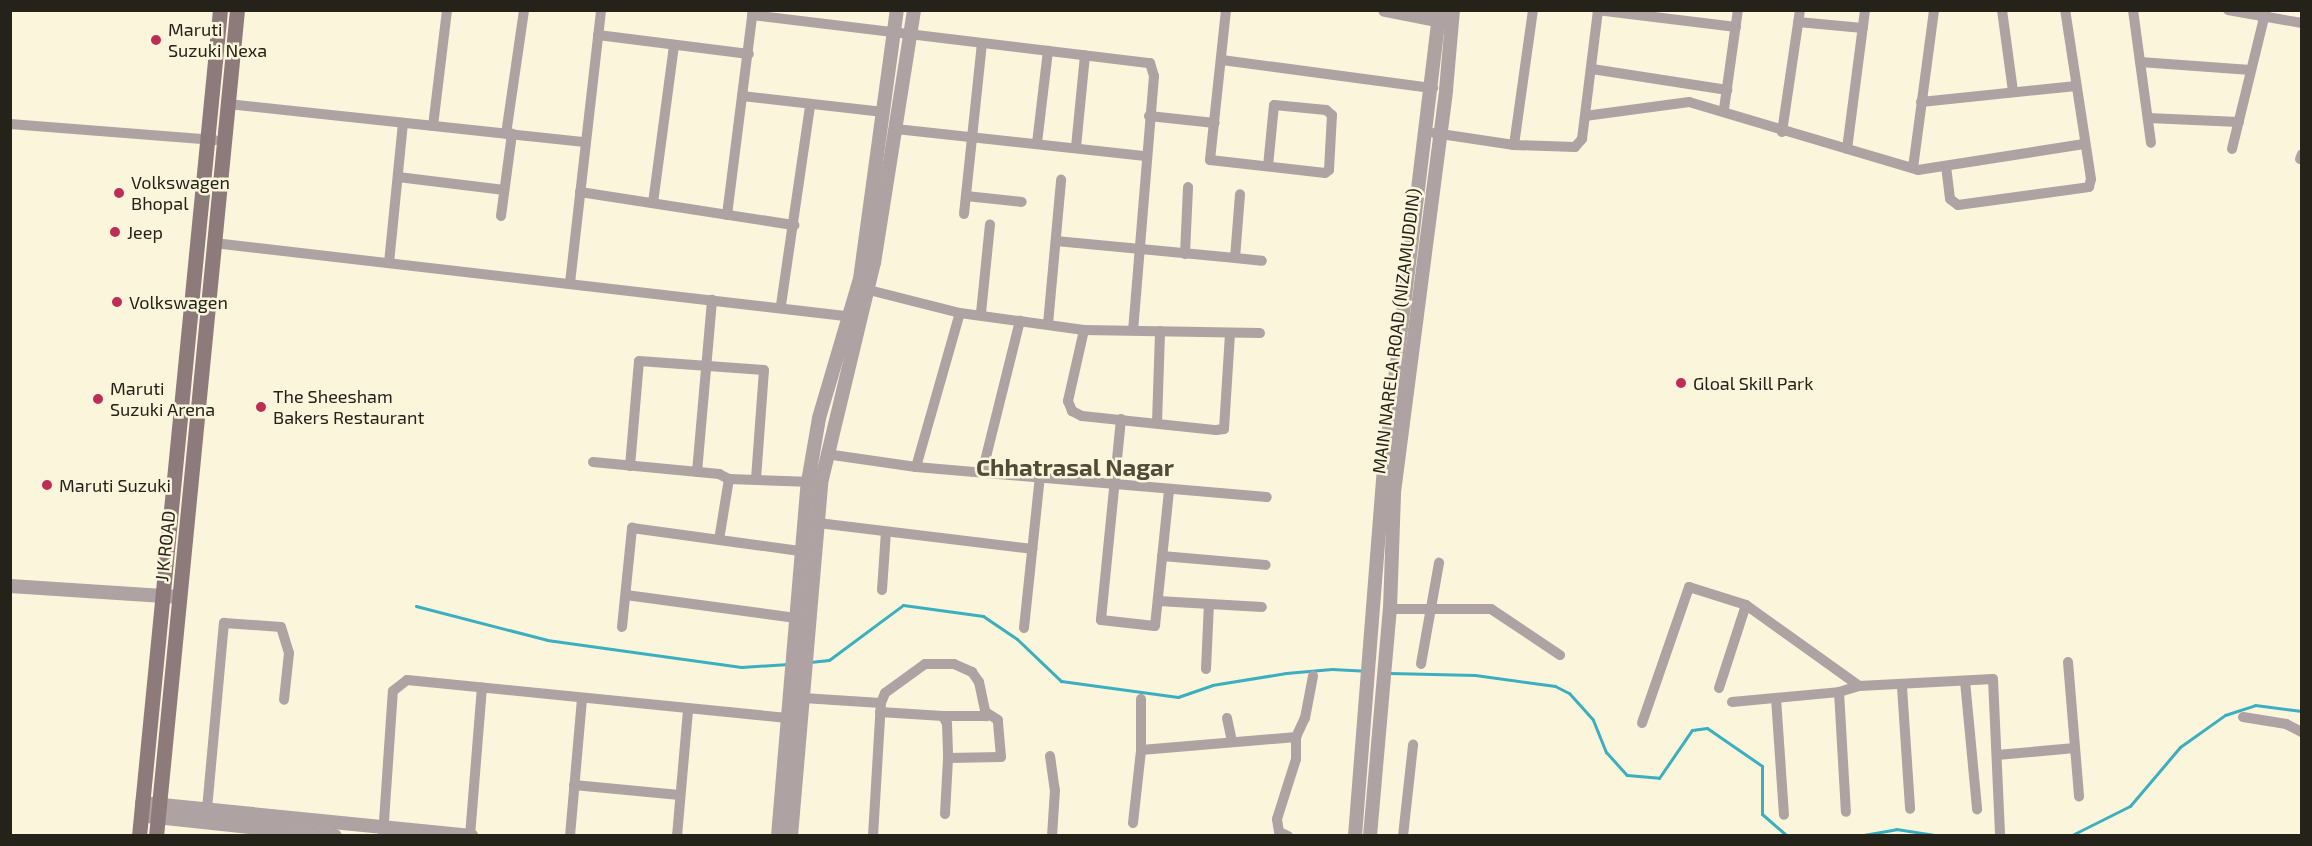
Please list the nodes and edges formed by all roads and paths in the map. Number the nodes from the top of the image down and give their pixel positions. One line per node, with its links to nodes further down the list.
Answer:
1 (220, 10): 62 (main road, J K ROAD)
2 (237, 10): 45 (main road, J K ROAD)
3 (447, 10): 56 (street)
4 (524, 10): 60 (street)
5 (601, 10): 28 (street)
6 (897, 10): 27 (street)
7 (914, 10): 29 (street)
8 (1226, 10): 35 (street)
9 (1385, 10): 22 (street)
10 (1533, 10): 68 (street)
11 (1738, 10): 25 (street)
12 (1865, 10): 26 (street)
13 (1934, 10): 44 (street)
14 (2002, 10): 42 (street)
15 (2066, 10): 39 (street)
16 (2133, 10): 36 (street)
17 (2228, 10): 20 (street)
18 (1598, 11): 21 (street); 37 (street)
19 (752, 13): 27 (street); 33 (street)
20 (2265, 13): 24 (street); 38 (street)
21 (1674, 15): 25 (street)
22 (1446, 16): 40 (street, MAIN NARELA ROAD (NIZAMUDDIN)); 59 (street, MAIN NARELA ROAD (NIZAMUDDIN))
23 (1799, 16): 26 (street); 58 (street)
24 (2301, 23)
25 (1736, 27): 41 (street)
26 (1863, 28): 70 (street)
27 (894, 34): 29 (street); 48 (street)
28 (598, 35): 31 (street); 64 (street)
29 (911, 36): 30 (street); 57 (street)
30 (982, 44): 32 (street); 61 (street)
31 (674, 45): 33 (street); 84 (street)
32 (1048, 51): 34 (street); 65 (street)
33 (749, 54): 43 (street)
34 (1086, 55): 49 (street); 69 (street)
35 (1222, 60): 40 (street); 54 (street)
36 (2140, 62): 38 (street); 51 (street)
37 (1592, 69): 41 (street); 50 (street)
38 (2251, 70): 52 (street)
39 (2076, 86): 42 (street); 67 (street)
40 (1433, 88): 59 (street, MAIN NARELA ROAD (NIZAMUDDIN))
41 (1727, 90): 47 (street)
42 (2013, 90): 44 (street)
43 (742, 96): 46 (street); 86 (street)
44 (1921, 102): 75 (street)
45 (228, 104): 53 (street); 63 (main road, J K ROAD)
46 (810, 105): 48 (street); 89 (street)
47 (1724, 110): 50 (street); 58 (street)
48 (883, 112): 98 (street)
49 (1149, 116): 54 (street); 72 (street)
50 (1585, 116): 68 (street)
51 (2148, 118): 52 (street); 66 (street)
52 (2239, 122): 71 (street)
53 (403, 123): 56 (street); 76 (street)
54 (1215, 123): 73 (street)
55 (10, 124): 62 (street)
56 (433, 126): 60 (street)
57 (896, 129): 61 (street); 98 (street)
58 (1782, 132): 70 (street)
59 (1431, 133): 68 (street); 144 (street, MAIN NARELA ROAD (NIZAMUDDIN)); 209 (street, MAIN NARELA ROAD (NIZAMUDDIN))
60 (509, 134): 64 (street); 79 (street)
61 (972, 138): 65 (street); 82 (street)
62 (207, 140): 63 (street); 138 (main road, J K ROAD)
63 (224, 141): 91 (main road, J K ROAD)
64 (585, 142): 80 (street)
65 (1037, 143): 69 (street)
66 (2151, 143)
67 (2084, 144): 74 (street); 74 (street)
68 (1514, 145)
69 (1076, 147): 72 (street)
70 (1847, 149): 75 (street)
71 (2232, 149)
72 (1146, 156): 92 (street)
73 (1268, 165): 73 (street)
74 (1946, 165): 75 (street)
75 (1913, 168)
76 (398, 177): 79 (street); 96 (street)
77 (1061, 180): 90 (street)
78 (1188, 187): 93 (street)
79 (504, 190): 87 (street)
80 (580, 192): 84 (street); 97 (street)
81 (1239, 194): 94 (street)
82 (966, 196): 83 (street); 85 (street)
83 (1022, 202)
84 (653, 203): 86 (street)
85 (963, 214)
86 (728, 215): 89 (street)
87 (501, 216)
88 (990, 224): 102 (street)
89 (794, 225): 100 (street)
90 (1056, 241): 92 (street); 105 (street)
91 (214, 243): 96 (street); 139 (main road, J K ROAD)
92 (1139, 250): 93 (street); 107 (street)
93 (1185, 254): 94 (street)
94 (1235, 258): 95 (street)
95 (1262, 261)
96 (389, 263): 97 (street)
97 (570, 283): 99 (street)
98 (863, 289): 101 (street); 103 (street)
99 (712, 300): 100 (street); 111 (street)
100 (781, 305): 103 (street)
101 (960, 313): 102 (street); 117 (street)
102 (981, 313): 104 (street)
103 (854, 317): 114 (street); 123 (street)
104 (1020, 321): 105 (street); 119 (street)
105 (1048, 324): 106 (street)
106 (1084, 330): 107 (street); 112 (street)
107 (1133, 330): 108 (street)
108 (1160, 331): 109 (street); 113 (street)
109 (1230, 333): 110 (street); 113 (street)
110 (1260, 333)
111 (706, 367): 116 (street); 118 (street); 122 (street)
112 (1121, 419): 113 (street); 124 (street)
113 (1157, 423)
114 (826, 454): 117 (street); 123 (street)
115 (594, 462): 116 (street)
116 (630, 466): 118 (street)
117 (916, 467): 119 (street)
118 (697, 472): 121 (street)
119 (981, 473): 120 (street)
120 (1040, 477): 124 (street); 130 (street)
121 (729, 479): 122 (street); 129 (street)
122 (756, 480): 123 (street)
123 (815, 482): 127 (street)
124 (1113, 483): 125 (street); 140 (street)
125 (1169, 490): 126 (street); 132 (street)
126 (1268, 497)
127 (810, 522): 128 (street); 131 (street); 160 (street)
128 (886, 532): 130 (street); 136 (street)
129 (718, 540): 131 (street); 137 (street)
130 (1032, 549): 148 (street)
131 (801, 550): 146 (street)
132 (1162, 556): 134 (street); 140 (street)
133 (1438, 563): 145 (street)
134 (1266, 565)
135 (10, 586): 138 (street)
136 (882, 590)
137 (626, 595): 146 (street); 147 (street)
138 (162, 596): 139 (street); 186 (main road, J K ROAD)
139 (179, 597): 190 (main road, J K ROAD)
140 (1158, 600): 141 (street)
141 (1209, 604): 143 (street); 152 (street)
142 (1746, 605): 155 (street); 158 (street); 173 (street)
143 (1262, 607)
144 (1390, 609): 145 (street); 210 (street, MAIN NARELA ROAD (NIZAMUDDIN))
145 (1431, 609): 149 (street); 151 (street)
146 (797, 618): 172 (street)
147 (622, 627)
148 (1024, 628)
149 (1560, 655)
150 (2068, 662): 178 (street)
151 (1421, 664)
152 (1206, 669)
153 (1313, 676): 175 (street)
154 (1965, 681): 157 (street); 180 (street); 189 (street)
155 (1859, 686): 157 (street); 159 (street)
156 (482, 687): 162 (street); 195 (street); 198 (street)
157 (1902, 687): 188 (street)
158 (1719, 688)
159 (1839, 692): 161 (street); 191 (street)
160 (803, 698): 166 (street); 172 (street)
161 (1776, 698): 165 (street); 193 (street)
162 (582, 699): 167 (street); 183 (street)
163 (1141, 699): 179 (street)
164 (284, 700): 187 (street)
165 (1732, 702)
166 (881, 707): 168 (street); 169 (street); 206 (street)
167 (688, 710): 172 (street); 184 (street)
168 (987, 713): 169 (street); 182 (street)
169 (943, 716): 182 (street)
170 (2243, 717): 174 (street)
171 (1227, 718): 176 (street)
172 (794, 719): 204 (street); 205 (street)
173 (1642, 723)
174 (2301, 732)
175 (1296, 737): 176 (street); 208 (street)
176 (1232, 741): 179 (street)
177 (1413, 745): 211 (street)
178 (2075, 748): 180 (street); 185 (street)
179 (1141, 750): 194 (street)
180 (1997, 755): 212 (street)
181 (1050, 756): 207 (street)
182 (948, 758): 192 (street)
183 (574, 785): 184 (street); 202 (street)
184 (680, 795): 203 (street)
185 (2079, 797)
186 (142, 809): 190 (street); 199 (main road, J K ROAD)
187 (207, 809): 190 (street); 195 (street)
188 (1910, 809)
189 (1977, 809)
190 (158, 811): 196 (street); 200 (main road, J K ROAD)
191 (1846, 812)
192 (945, 814)
193 (1784, 815)
194 (1133, 823)
195 (383, 831): 198 (street)
196 (258, 832): 197 (street)
197 (311, 834): 201 (street)
198 (470, 835)
199 (139, 836)
200 (156, 836)
201 (335, 836)
202 (570, 836)
203 (677, 836)
204 (778, 836)
205 (791, 836)
206 (873, 836)
207 (1052, 836)
208 (1288, 836)
209 (1355, 836)
210 (1370, 836)
211 (1403, 836)
212 (2000, 836)

